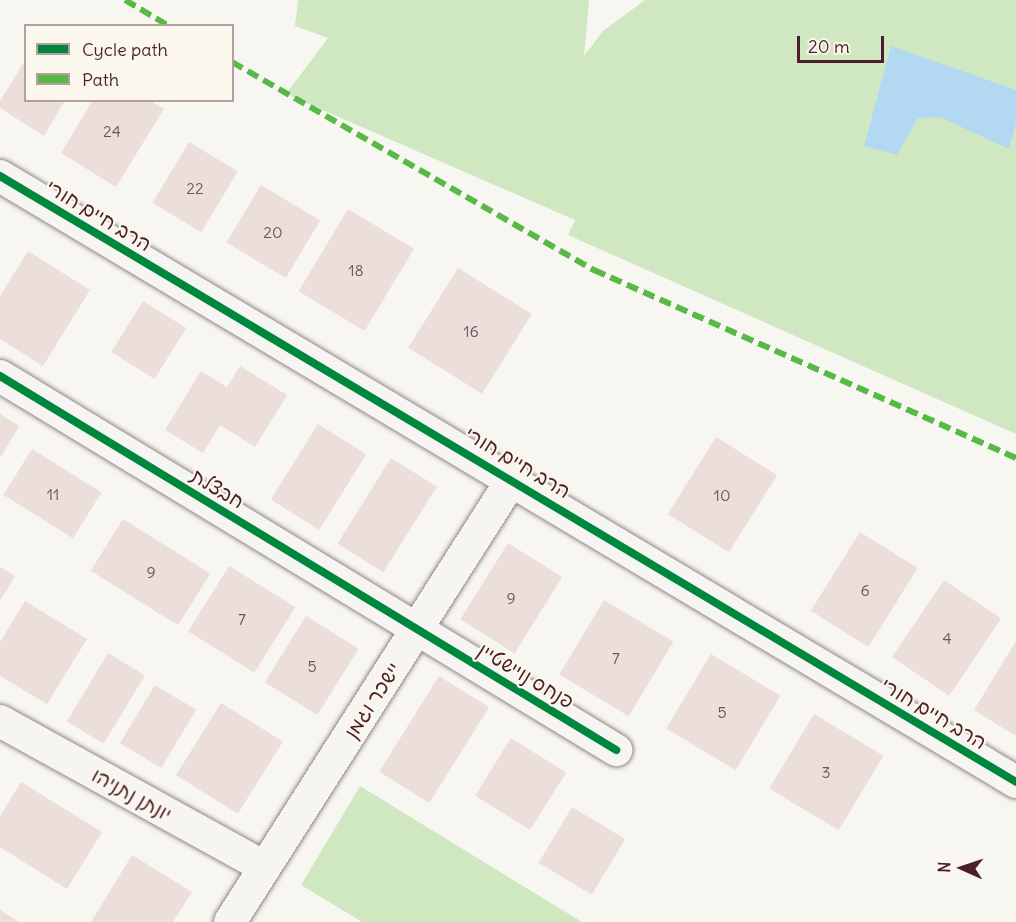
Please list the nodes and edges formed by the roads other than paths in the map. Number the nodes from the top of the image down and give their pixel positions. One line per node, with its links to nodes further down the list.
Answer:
1 (0, 176): 3 (street, הרב חיים חורי)
2 (0, 376): 4 (street, חבצלת)
3 (513, 478): 4 (street, יישכר וגמן); 7 (street, הרב חיים חורי)
4 (418, 629): 6 (street, פנחס נויישטיין); 8 (street, יישכר וגמן)
5 (0, 721): 8 (street, יונתן נתניהו)
6 (616, 750)
7 (1016, 782)
8 (264, 867): 9 (street, יישכר וגמן)
9 (230, 922)

